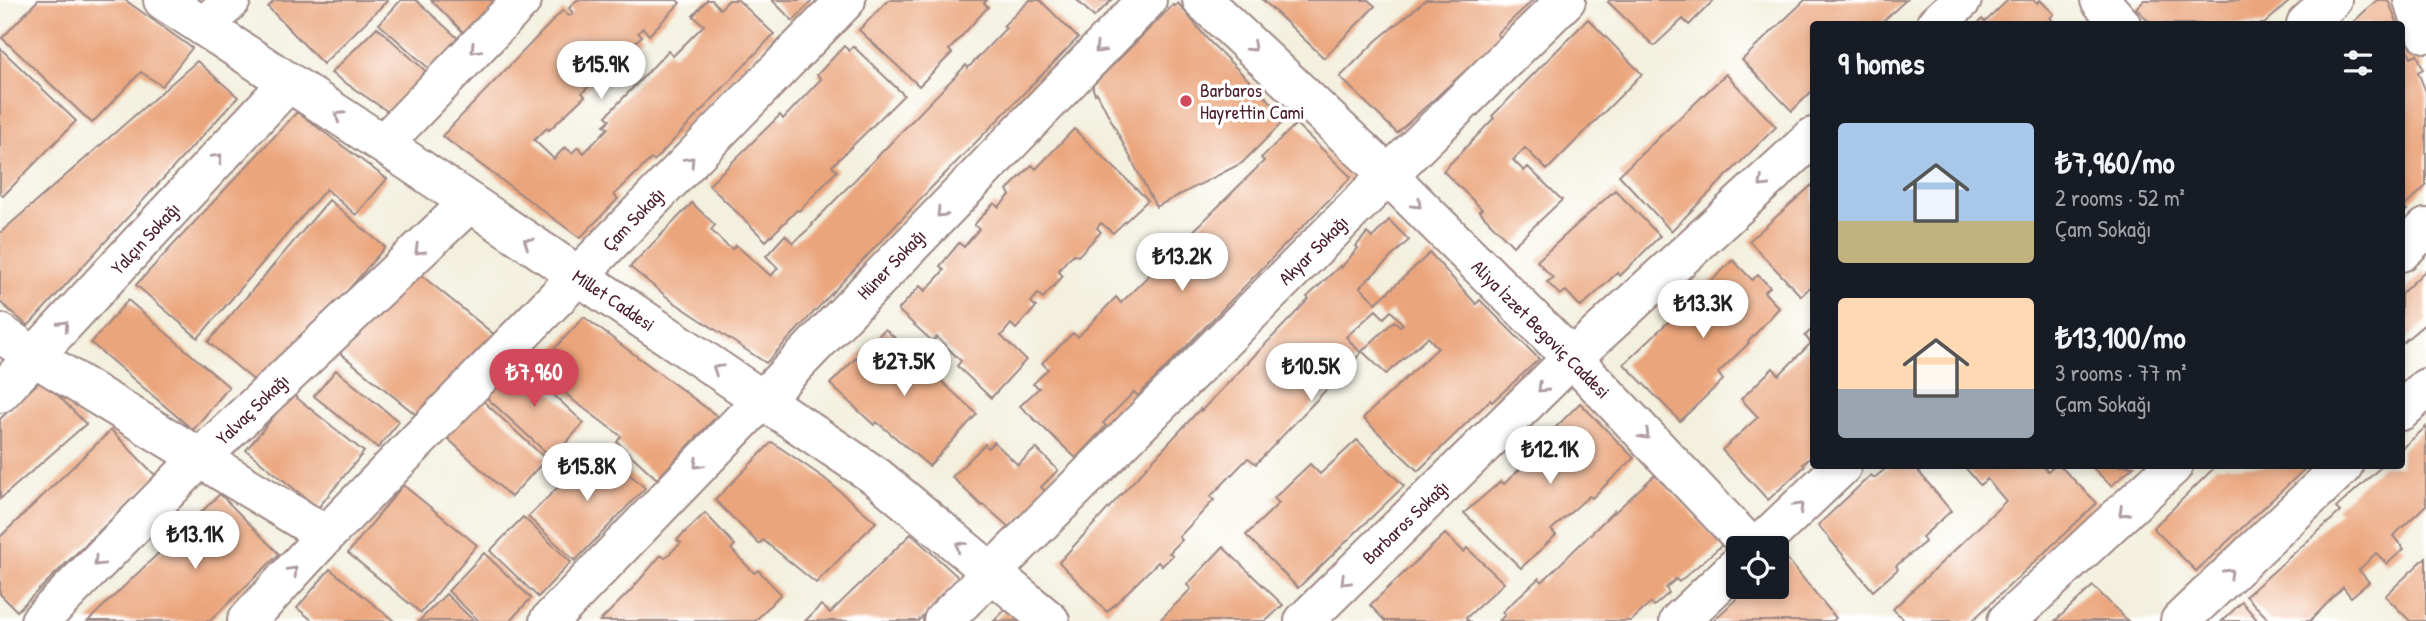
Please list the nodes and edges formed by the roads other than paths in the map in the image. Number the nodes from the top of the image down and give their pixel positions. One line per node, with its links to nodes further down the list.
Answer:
1 (163, 0): 15 (street, Millet Caddesi)
2 (231, 0): 15 (street)
3 (522, 0): 19 (street, one-way to 19)
4 (846, 0): 24 (street, Çam Sokağı, one-way to 4)
5 (1147, 0): 30 (street, Hüner Sokağı, one-way to 30)
6 (1202, 0): 20 (street, Aliya İzzet Begoviç Caddesi, one-way to 20)
7 (1566, 0): 20 (street, Akyar Sokağı)
8 (1962, 0): 12 (street)
9 (2100, 0): 13 (street)
10 (2332, 0): 14 (street)
11 (2413, 0): 16 (street)
12 (1939, 21)
13 (2118, 21)
14 (2309, 21)
15 (204, 27): 17 (street, Millet Caddesi)
16 (2426, 33)
17 (288, 83): 19 (street, Millet Caddesi, one-way to 17); 26 (street, Yalçın Sokağı, one-way to 17)
18 (1810, 140): 27 (street, Barbaros Sokağı, one-way to 27)
19 (383, 144): 21 (street, Millet Caddesi)
20 (1388, 175): 27 (street, Aliya İzzet Begoviç Caddesi, one-way to 27); 39 (street, Akyar Sokağı)
21 (469, 203): 24 (street, Millet Caddesi, one-way to 21); 32 (street, Yalvaç Sokağı, one-way to 32)
22 (2426, 228): 23 (street)
23 (2405, 248)
24 (578, 276): 30 (street, Millet Caddesi, one-way to 24); 36 (street, Çam Sokağı)
25 (0, 333): 26 (street)
26 (35, 357): 29 (street, Yalçın Sokağı); 32 (street)
27 (1572, 358): 37 (street, Aliya İzzet Begoviç Caddesi, one-way to 37); 46 (street, Barbaros Sokağı, one-way to 46)
28 (2426, 387): 31 (street)
29 (0, 393)
30 (761, 398): 39 (street, Millet Caddesi, one-way to 30); 43 (street, Hüner Sokağı, one-way to 43)
31 (2405, 407)
32 (200, 458): 36 (street); 41 (street, Yalvaç Sokağı, one-way to 41)
33 (1839, 469): 38 (street, one-way to 33)
34 (2170, 469): 48 (street, one-way to 48)
35 (2340, 469): 49 (street, one-way to 35)
36 (326, 535): 42 (street, Çam Sokağı, one-way to 36)
37 (1743, 536)
38 (1767, 536)
39 (991, 572): 44 (street, Akyar Sokağı); 45 (street, Millet Caddesi)
40 (1726, 576): 47 (street)
41 (40, 621)
42 (247, 621)
43 (549, 621)
44 (943, 621)
45 (1050, 621)
46 (1304, 621)
47 (1679, 621)
48 (2007, 621)
49 (2180, 621)

